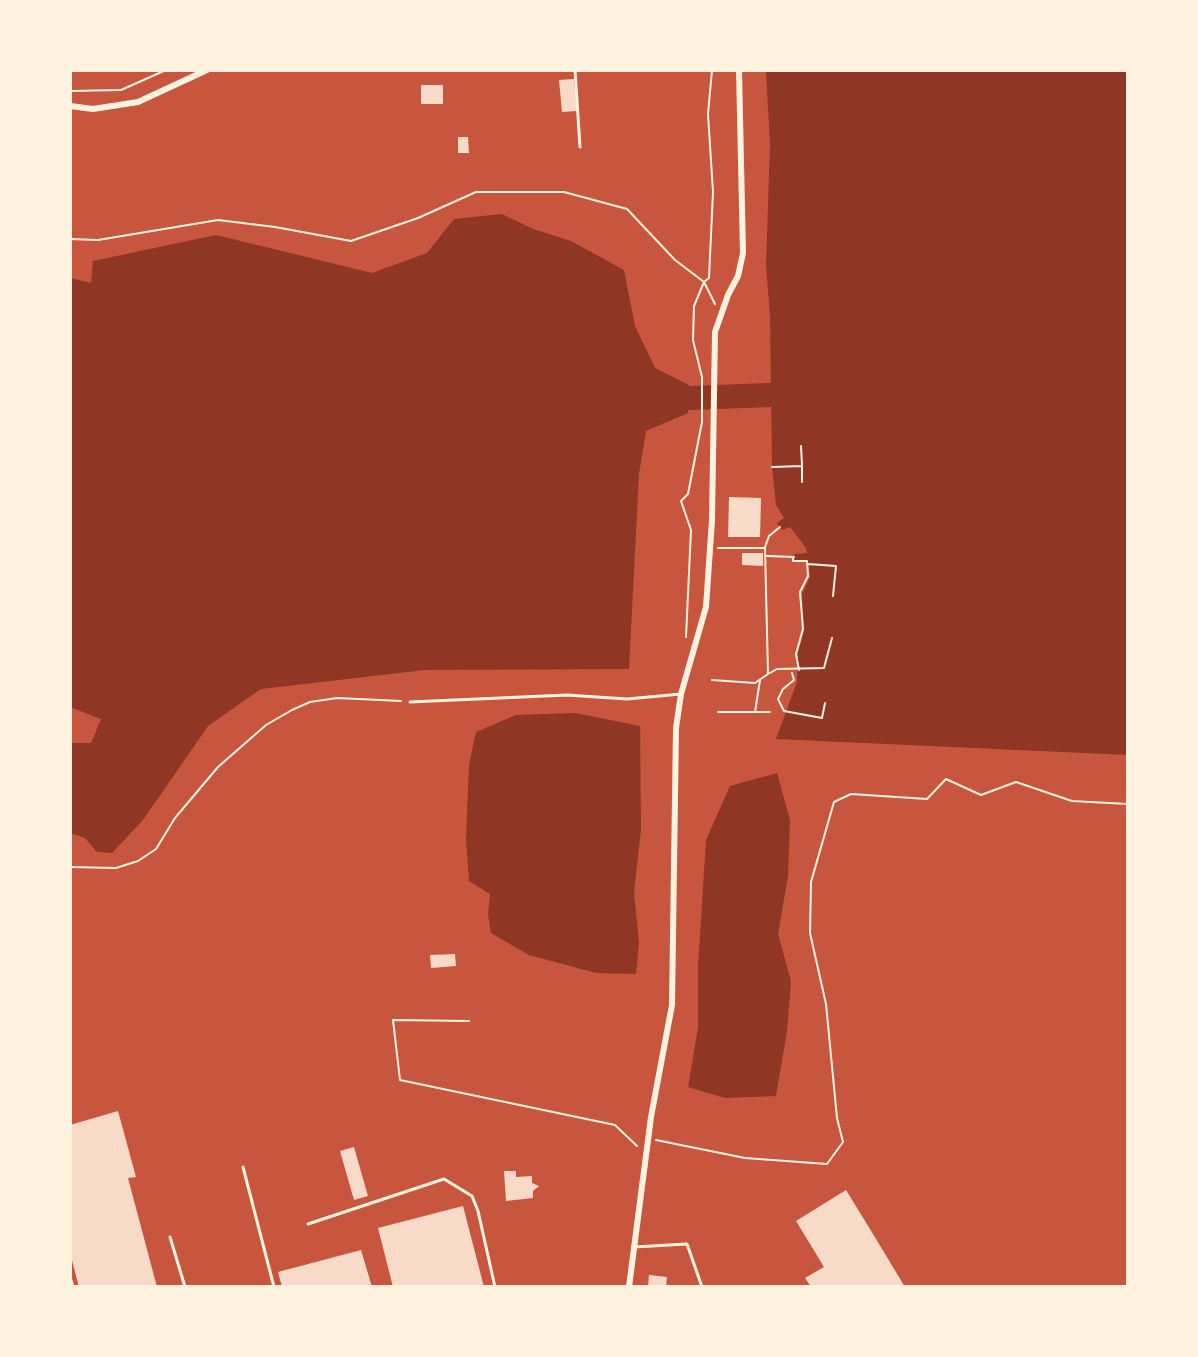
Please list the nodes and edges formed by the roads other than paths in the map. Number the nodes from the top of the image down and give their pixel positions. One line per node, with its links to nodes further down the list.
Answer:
1 (207, 70): 4 (street)
2 (575, 70): 5 (lane)
3 (739, 70): 6 (street)
4 (70, 106)
5 (580, 147)
6 (681, 694): 7 (lane); 11 (street)
7 (410, 702)
8 (243, 1167): 15 (lane)
9 (308, 1224): 16 (lane)
10 (170, 1237): 14 (lane)
11 (634, 1247): 17 (street); 18 (lane)
12 (70, 1277): 13 (lane)
13 (73, 1287)
14 (185, 1287)
15 (274, 1287)
16 (495, 1287)
17 (629, 1287)
18 (702, 1287)

